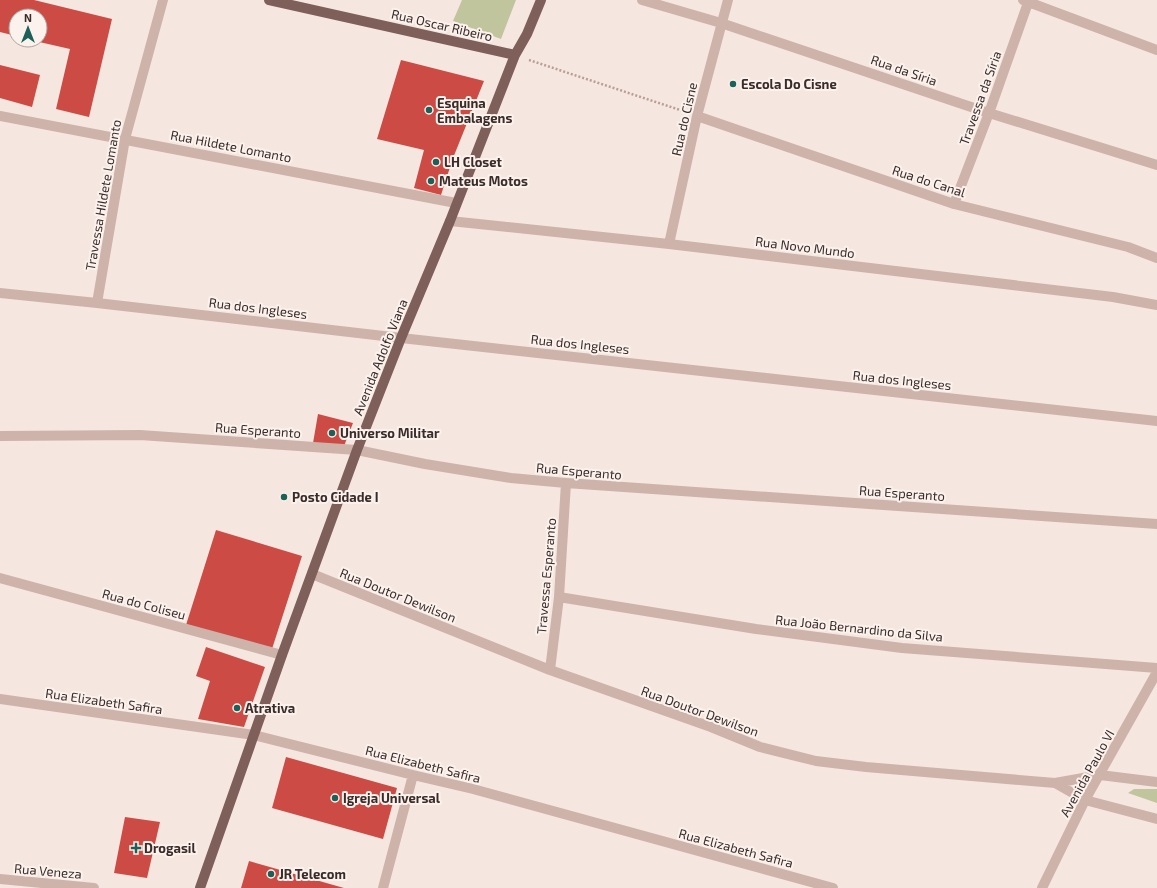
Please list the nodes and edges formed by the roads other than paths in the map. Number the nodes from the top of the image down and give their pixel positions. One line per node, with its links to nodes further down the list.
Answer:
1 (163, 0): 13 (street, Travessa Hildete Lomanto)
2 (269, 0): 9 (main road, Rua Oscar Ribeiro)
3 (541, 0): 9 (main road, Avenida Adolfo Viana)
4 (642, 0): 7 (street, Rua da Síria)
5 (728, 0): 7 (street, Rua do Cisne)
6 (1027, 1): 8 (street); 10 (street, Travessa da Síria)
7 (721, 23): 10 (street, Rua da Síria); 12 (street, Rua do Cisne)
8 (1157, 50)
9 (515, 55): 15 (main road, Avenida Adolfo Viana)
10 (989, 113): 14 (street, Rua da Síria); 16 (street, Travessa da Síria)
11 (0, 116): 13 (street, Rua Hildete Lomanto)
12 (697, 116): 16 (street, Rua do Canal); 18 (street, Rua do Cisne)
13 (125, 139): 15 (street, Rua Hildete Lomanto); 21 (street, Travessa Hildete Lomanto)
14 (1157, 165)
15 (456, 203): 17 (main road, Avenida Adolfo Viana)
16 (954, 204): 19 (street, Rua do Canal)
17 (450, 221): 18 (street, Rua Novo Mundo); 23 (main road, Avenida Adolfo Viana)
18 (669, 244): 22 (street, Rua Novo Mundo)
19 (1157, 258)
20 (0, 293): 21 (street, Rua dos Ingleses)
21 (97, 303): 23 (street, Rua dos Ingleses)
22 (1157, 305)
23 (401, 338): 24 (street, Rua dos Ingleses); 26 (main road, Avenida Adolfo Viana)
24 (1157, 421)
25 (0, 436): 26 (street, Rua Esperanto)
26 (357, 450): 27 (street, Rua Esperanto); 29 (main road, Avenida Adolfo Viana)
27 (566, 484): 28 (street, Rua Esperanto); 31 (street, Travessa Esperanto)
28 (1157, 524)
29 (312, 574): 32 (main road, Avenida Adolfo Viana); 34 (street, Rua Doutor Dewilson)
30 (0, 578): 32 (street, Rua do Coliseu)
31 (559, 597): 33 (street, Rua João Bernardino da Silva); 34 (street, Travessa Esperanto)
32 (282, 655): 37 (main road, Avenida Adolfo Viana)
33 (1157, 668)
34 (550, 670): 41 (street, Rua Doutor Dewilson)
35 (1157, 672): 39 (street, Avenida Paulo VI)
36 (0, 700): 37 (street, Rua Elizabeth Safira)
37 (254, 735): 38 (street, Rua Elizabeth Safira); 46 (main road, Avenida Adolfo Viana)
38 (413, 775): 47 (street); 48 (street, Rua Elizabeth Safira)
39 (1100, 775): 40 (street, Rua Doutor Dewilson); 41 (street, Rua Doutor Dewilson); 42 (street, Avenida Paulo VI)
40 (1157, 782)
41 (1055, 783): 42 (street)
42 (1085, 800): 43 (street); 49 (street, Avenida Paulo VI)
43 (1157, 819)
44 (0, 879): 45 (street, Rua Veneza)
45 (94, 888)
46 (202, 888)
47 (383, 888)
48 (833, 888)
49 (1042, 888)

